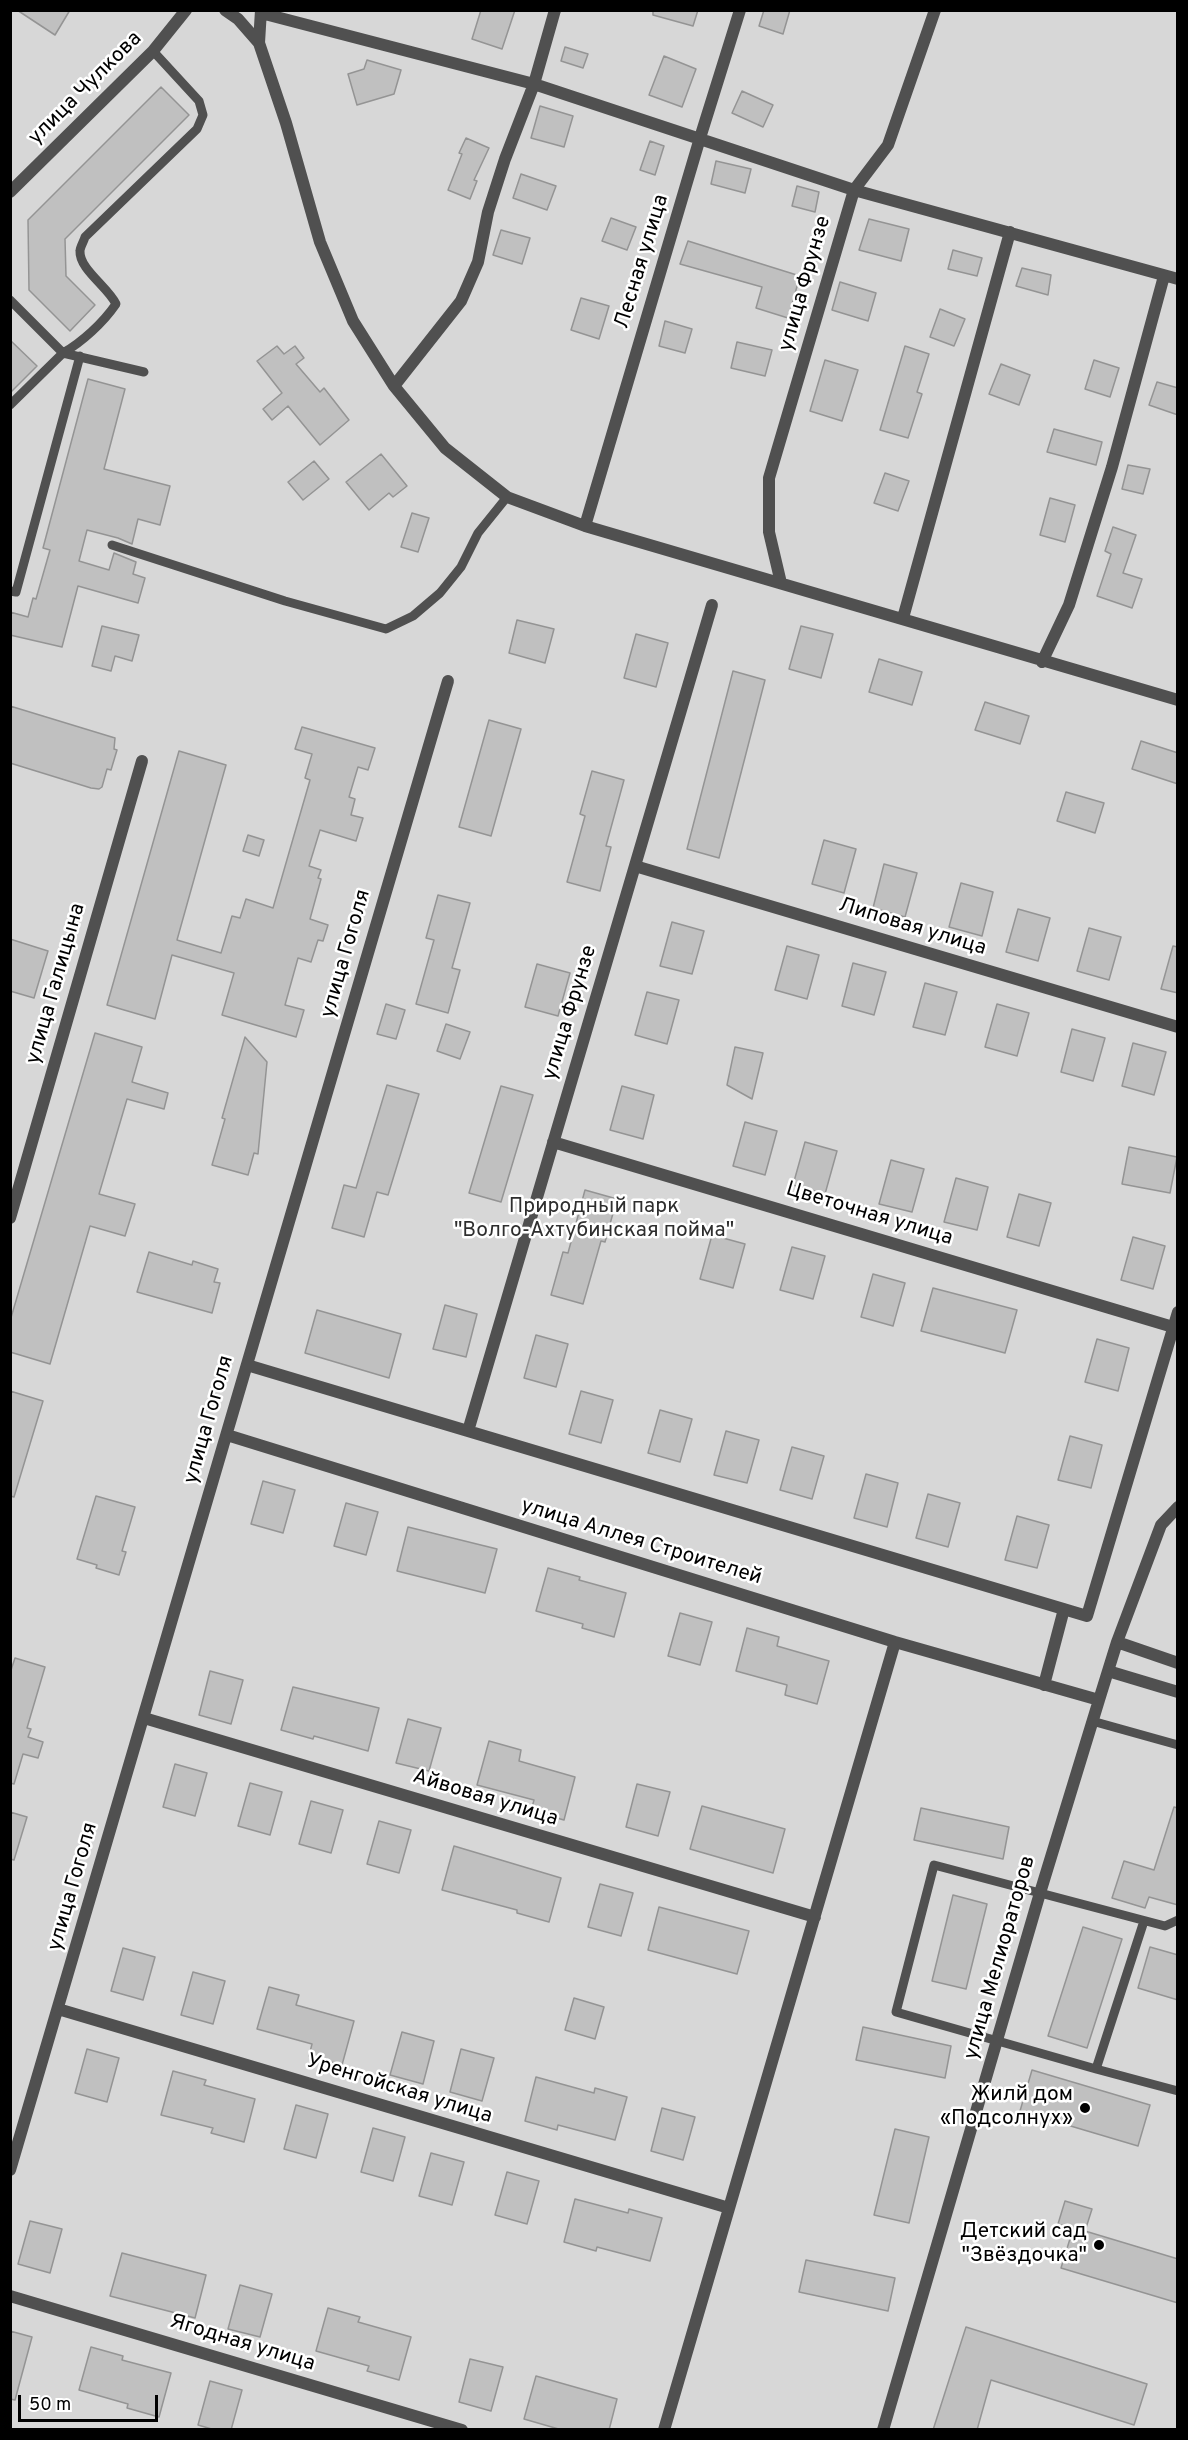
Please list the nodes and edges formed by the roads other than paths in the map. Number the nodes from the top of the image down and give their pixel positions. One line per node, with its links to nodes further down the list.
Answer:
1 (186, 10): 8 (street, улица Чулкова)
2 (225, 10): 7 (street)
3 (555, 10): 9 (street)
4 (740, 10): 10 (street, Лесная улица)
5 (935, 10): 11 (street, улица Фрунзе)
6 (261, 12): 7 (street); 9 (street)
7 (259, 43): 20 (street)
8 (153, 51): 12 (street, улица Чулкова); 17 (lane)
9 (534, 84): 10 (street); 20 (street)
10 (700, 138): 11 (street); 23 (street, Лесная улица)
11 (854, 189): 13 (street); 25 (street, улица Фрунзе)
12 (10, 192)
13 (1010, 232): 14 (street); 28 (street)
14 (1164, 276): 15 (street); 29 (street)
15 (1178, 279)
16 (12, 303): 17 (lane)
17 (63, 353): 18 (lane); 21 (lane)
18 (80, 356): 19 (lane); 26 (lane)
19 (144, 372)
20 (394, 386): 22 (street)
21 (10, 405)
22 (507, 496): 23 (street); 24 (lane)
23 (585, 526): 25 (street)
24 (112, 545)
25 (781, 583): 28 (street)
26 (10, 591)
27 (712, 606): 33 (street, улица Фрунзе)
28 (903, 618): 29 (street)
29 (1042, 662): 31 (street)
30 (448, 681): 39 (street, улица Гоголя)
31 (1178, 700)
32 (142, 761): 36 (street, улица Галицына)
33 (635, 866): 34 (street, Липовая улица); 35 (street, улица Фрунзе)
34 (1178, 1028)
35 (553, 1142): 38 (street, Цветочная улица); 40 (street, улица Фрунзе)
36 (10, 1218)
37 (1178, 1312): 38 (street)
38 (1173, 1327): 43 (street)
39 (247, 1365): 40 (street); 41 (street, улица Гоголя)
40 (468, 1431): 43 (street)
41 (227, 1435): 44 (street, улица Аллея Строителей); 51 (street, улица Гоголя)
42 (1178, 1507): 45 (street, улица Мелиораторов)
43 (1064, 1609): 48 (street)
44 (895, 1642): 48 (street, улица Аллея Строителей); 55 (street)
45 (1117, 1642): 46 (street); 47 (street, улица Мелиораторов)
46 (1178, 1663)
47 (1108, 1671): 49 (street); 50 (street, улица Мелиораторов)
48 (1044, 1684): 50 (street, улица Аллея Строителей)
49 (1178, 1692)
50 (1099, 1700): 52 (street, улица Мелиораторов)
51 (144, 1718): 55 (street, Айвовая улица); 58 (street, улица Гоголя)
52 (1092, 1721): 53 (lane); 54 (street, улица Мелиораторов)
53 (1178, 1745)
54 (1040, 1893): 57 (lane); 59 (street, улица Мелиораторов); 59 (lane)
55 (815, 1917): 63 (street)
56 (1178, 1920): 57 (lane)
57 (1144, 1921): 60 (lane)
58 (58, 2009): 62 (street, улица Гоголя); 63 (street, Уренгойская улица)
59 (996, 2042): 60 (lane); 67 (street, улица Мелиораторов)
60 (1096, 2069): 61 (lane)
61 (1178, 2091)
62 (10, 2170)
63 (729, 2208): 66 (street)
64 (10, 2296): 65 (street, Ягодная улица)
65 (462, 2430)
66 (664, 2430)
67 (883, 2430)

